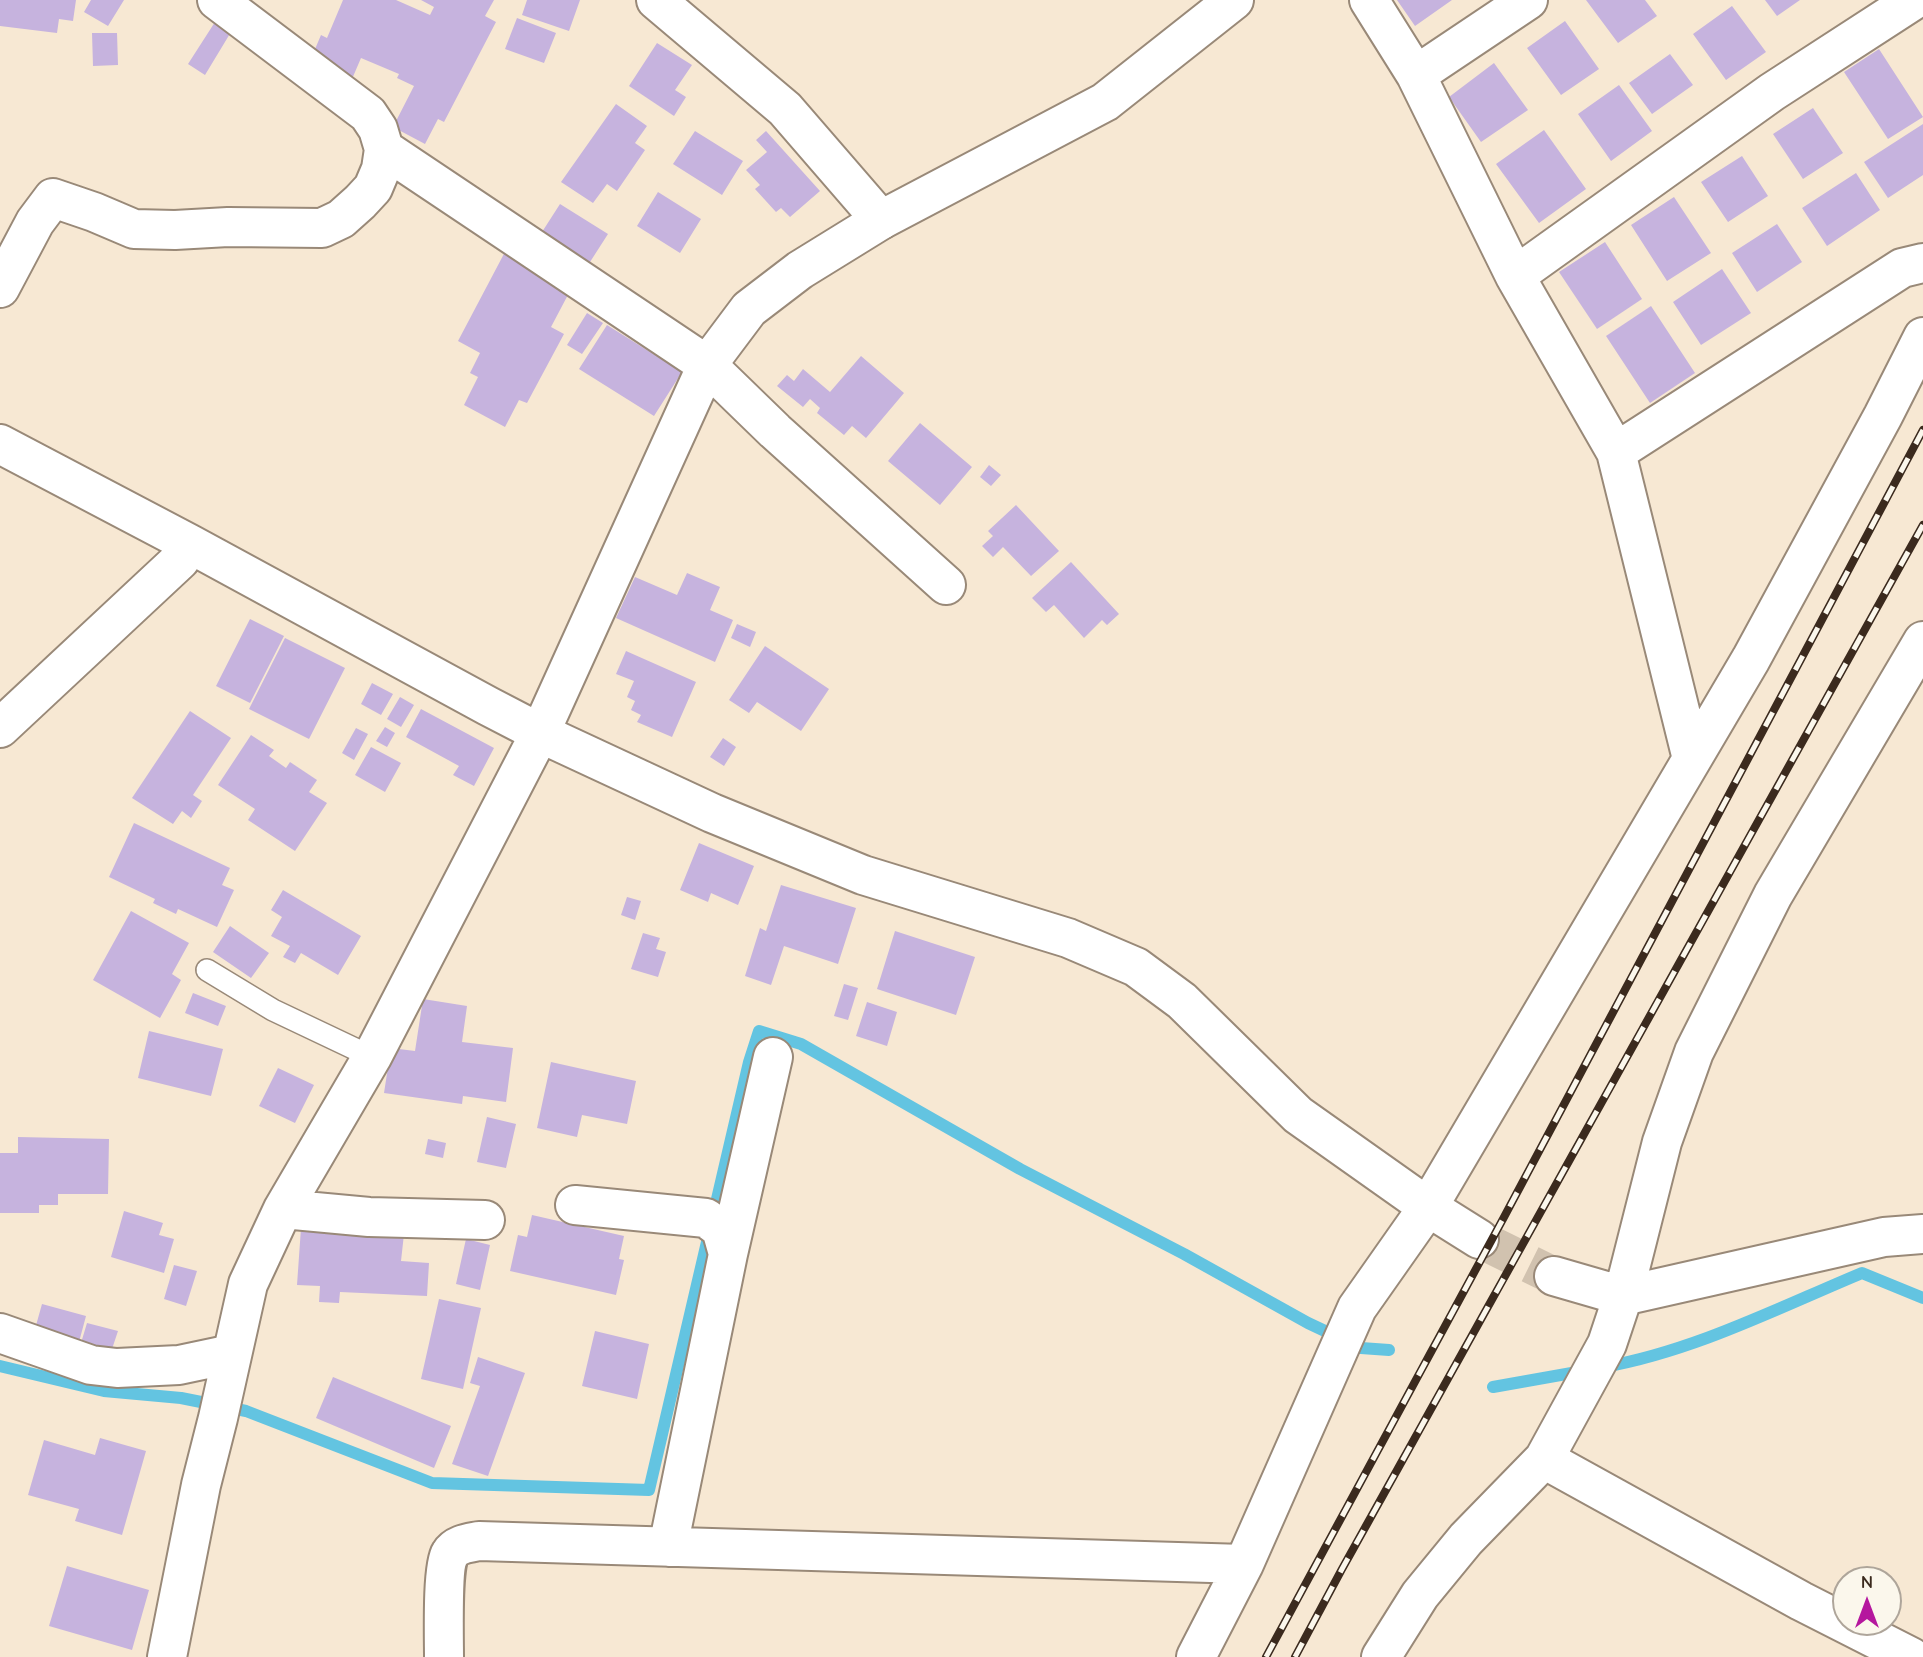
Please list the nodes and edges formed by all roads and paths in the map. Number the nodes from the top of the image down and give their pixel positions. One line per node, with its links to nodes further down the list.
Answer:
1 (217, 0): 8 (street)
2 (656, 0): 9 (street)
3 (1234, 0): 9 (street)
4 (1369, 0): 7 (street)
5 (1528, 0): 7 (street)
6 (1914, 0): 11 (street)
7 (1416, 75): 11 (street)
8 (384, 149): 12 (street); 14 (street)
9 (881, 220): 14 (street)
10 (1923, 263): 16 (street)
11 (1515, 276): 16 (street)
12 (0, 288)
13 (1923, 337): 22 (street)
14 (707, 365): 18 (street); 21 (street)
15 (0, 444): 17 (street)
16 (1616, 452): 22 (street)
17 (190, 544): 20 (street); 21 (street)
18 (946, 585)
19 (1923, 641): 34 (street)
20 (0, 728)
21 (540, 733): 24 (street); 27 (street)
22 (1692, 759): 27 (street)
23 (208, 971): 24 (lane)
24 (372, 1057): 28 (street)
25 (773, 1057): 32 (street)
26 (575, 1205): 32 (street)
27 (1428, 1207): 31 (street); 39 (street)
28 (283, 1209): 29 (street); 36 (street)
29 (485, 1220)
30 (1923, 1234): 34 (street)
31 (1479, 1239)
32 (728, 1254): 38 (street)
33 (1554, 1276): 34 (street)
34 (1623, 1296): 37 (street)
35 (0, 1334): 36 (street)
36 (231, 1354): 40 (street)
37 (1544, 1459): 43 (street); 44 (street)
38 (668, 1547): 39 (street); 41 (street)
39 (1244, 1564): 42 (street)
40 (167, 1657)
41 (444, 1657)
42 (1196, 1657)
43 (1381, 1657)
44 (1911, 1657)

